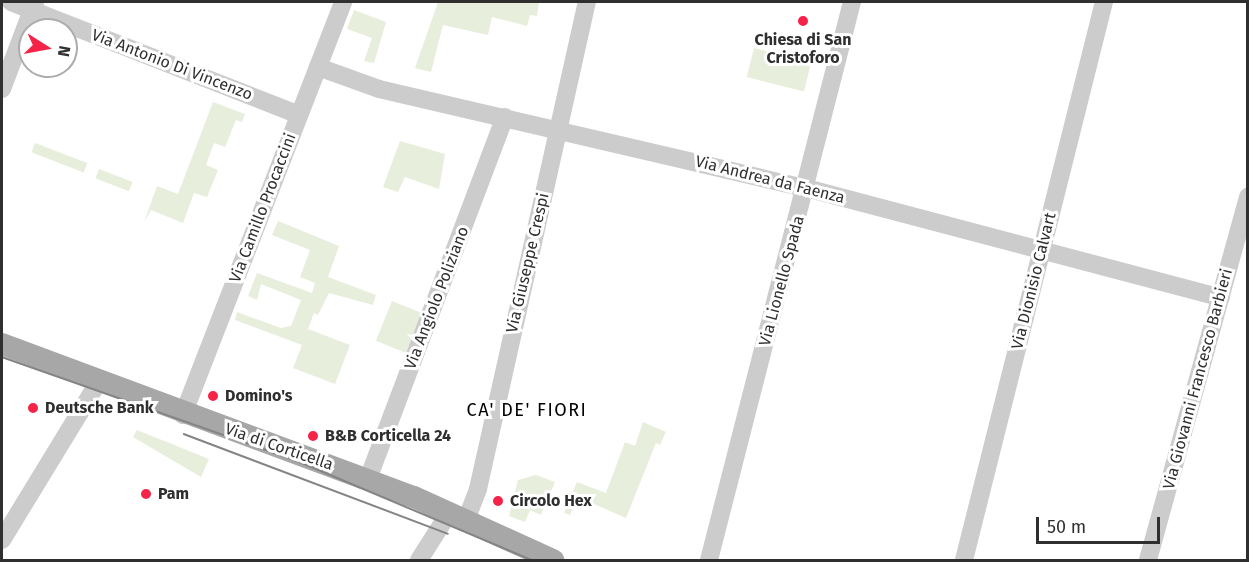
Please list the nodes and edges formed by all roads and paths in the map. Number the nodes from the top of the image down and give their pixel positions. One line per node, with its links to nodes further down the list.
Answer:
1 (11, 2): 6 (street, Via Antonio Di Vincenzo)
2 (343, 2): 7 (street, Via Camillo Procaccini)
3 (587, 2): 11 (street, Via Giuseppe Crespi)
4 (852, 2): 12 (street, Via Lionello Spada)
5 (1104, 2): 14 (street, Via Dionisio Calvart)
6 (33, 6): 8 (street); 9 (street, Via Antonio Di Vincenzo)
7 (318, 67): 9 (street, Via Camillo Procaccini); 10 (street, Via Andrea da Faenza)
8 (2, 89)
9 (299, 115): 18 (street, Via Camillo Procaccini)
10 (505, 117): 11 (street, Via Andrea da Faenza); 19 (street, Via Angiolo Poliziano)
11 (559, 129): 12 (street, Via Andrea da Faenza); 20 (street, Via Giuseppe Crespi)
12 (806, 188): 14 (street, Via Andrea da Faenza); 24 (street, Via Lionello Spada)
13 (1248, 197): 15 (street, Via Giovanni Francesco Barbieri)
14 (1042, 249): 15 (street, Via Andrea da Faenza); 25 (street, Via Dionisio Calvart)
15 (1221, 298): 26 (street, Via Giovanni Francesco Barbieri)
16 (2, 344): 17 (main road, Via di Corticella)
17 (99, 381): 18 (main road, Via di Corticella); 21 (street)
18 (183, 415): 19 (main road, Via di Corticella)
19 (368, 479): 20 (main road, Via di Corticella)
20 (456, 520): 22 (street, Via Giuseppe Crespi); 23 (main road, Via di Corticella)
21 (2, 540)
22 (419, 561)
23 (553, 561)
24 (709, 561)
25 (964, 561)
26 (1148, 561)

